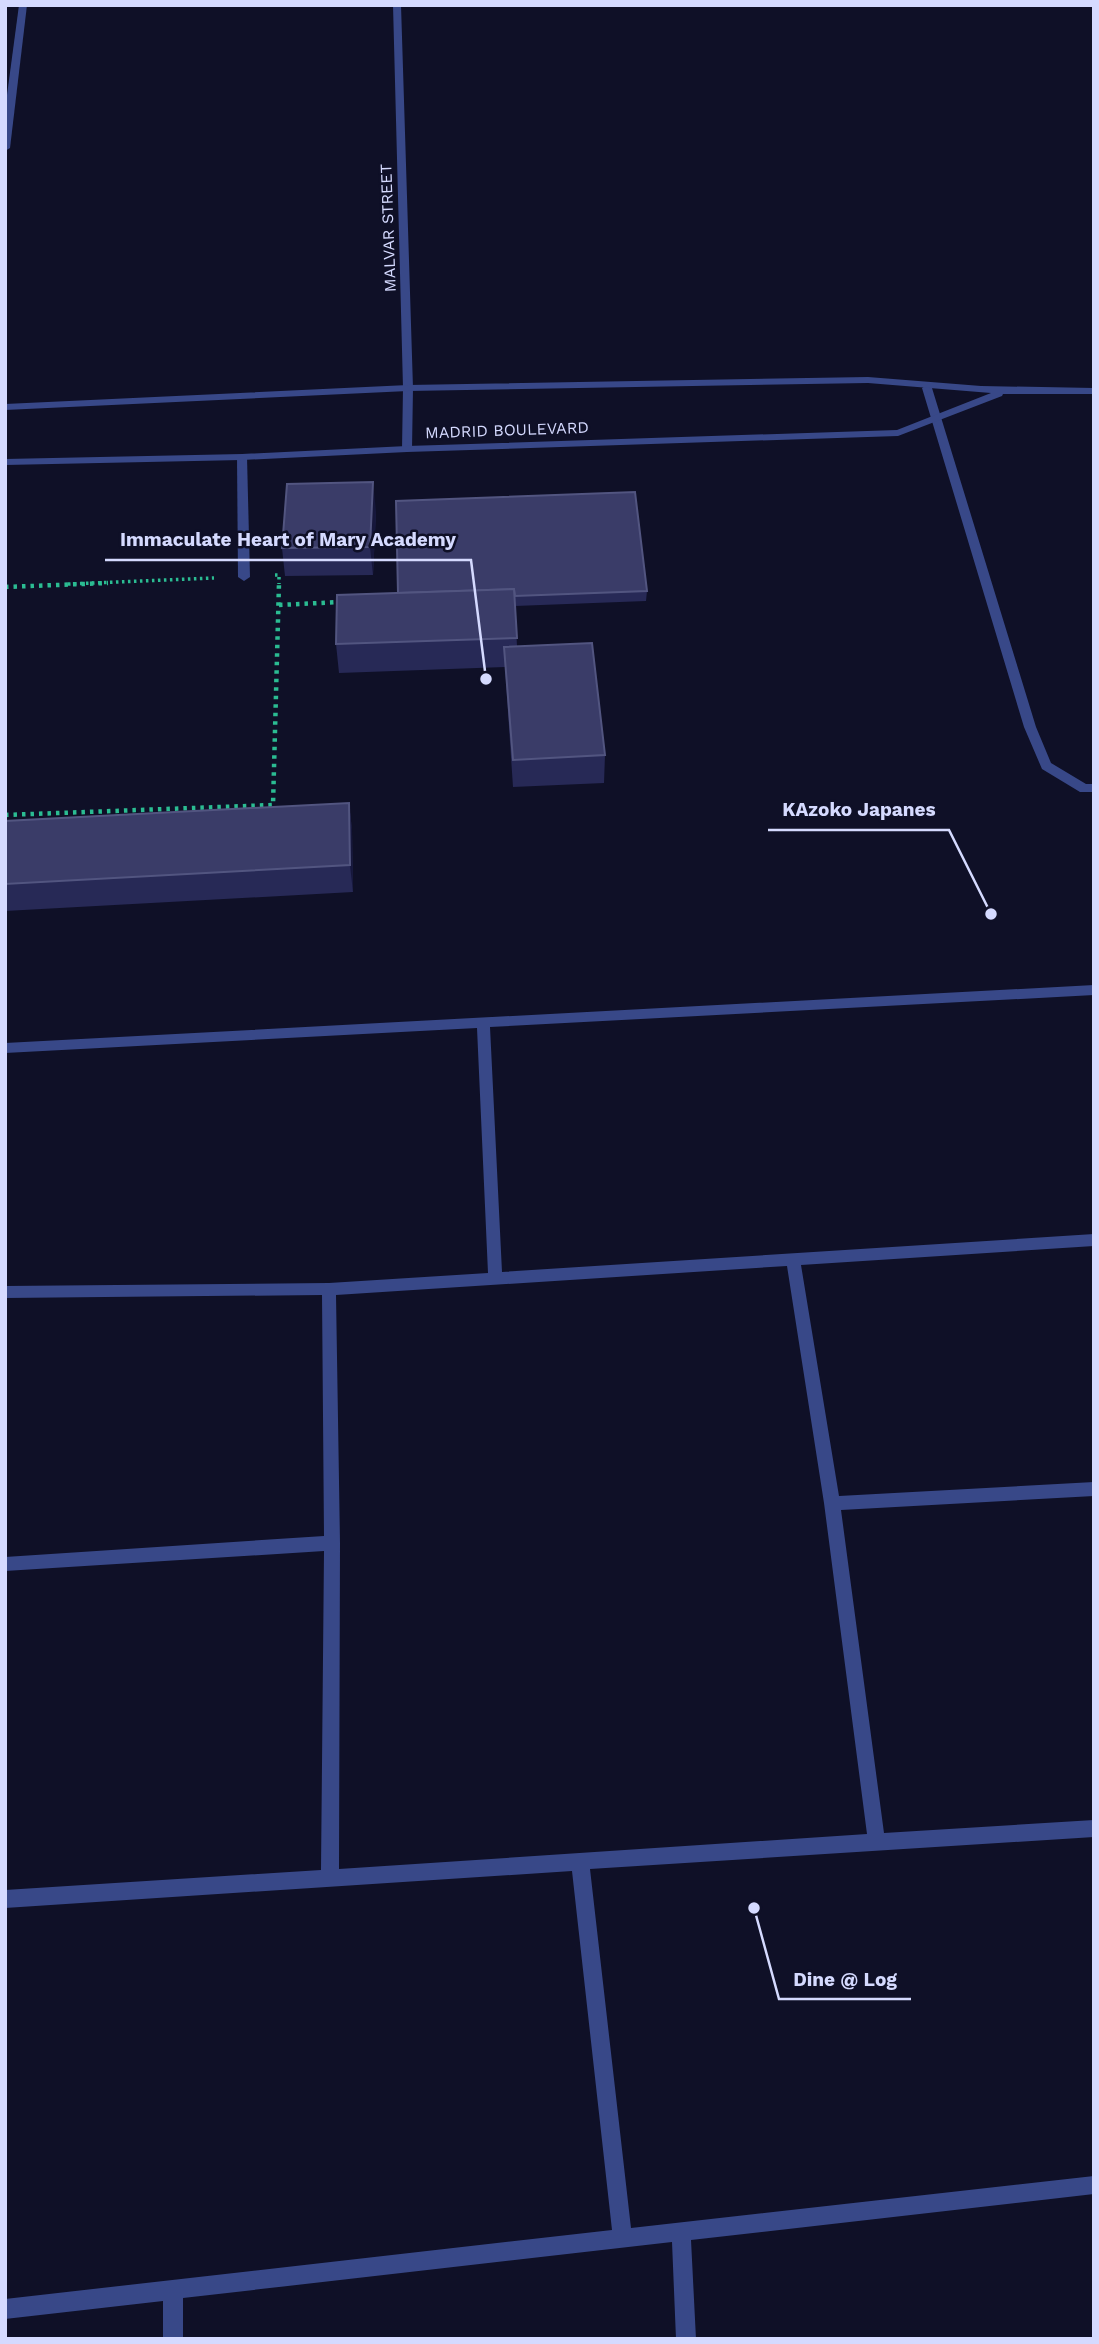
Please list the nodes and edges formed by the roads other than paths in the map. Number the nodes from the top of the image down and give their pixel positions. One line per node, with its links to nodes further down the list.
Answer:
1 (23, 5): 3 (street)
2 (397, 5): 4 (street, MALVAR STREET)
3 (5, 148)
4 (408, 388): 5 (street, MADRID BOULEVARD); 8 (street, MADRID BOULEVARD); 10 (street, MALVAR STREET)
5 (927, 388): 7 (street, MADRID BOULEVARD); 9 (street)
6 (1094, 391): 7 (street, MADRID BOULEVARD)
7 (1002, 392): 9 (street, MADRID BOULEVARD)
8 (5, 407)
9 (936, 420): 10 (street, MADRID BOULEVARD); 14 (street)
10 (407, 449): 11 (street, MADRID BOULEVARD)
11 (242, 457): 12 (street, MADRID BOULEVARD); 13 (street)
12 (5, 462)
13 (244, 577)
14 (1094, 788)
15 (1094, 990): 16 (street)
16 (483, 1023): 17 (street); 20 (street)
17 (5, 1048)
18 (1094, 1240): 19 (street)
19 (793, 1260): 20 (street); 24 (street)
20 (495, 1278): 21 (street)
21 (329, 1289): 22 (street); 25 (street)
22 (5, 1292)
23 (1094, 1489): 24 (street)
24 (832, 1503): 28 (street)
25 (332, 1543): 26 (street); 30 (street)
26 (5, 1564)
27 (1094, 1828): 28 (street)
28 (877, 1842): 29 (street)
29 (580, 1861): 30 (street); 34 (street)
30 (330, 1878): 31 (street)
31 (5, 1899)
32 (1094, 2185): 33 (street)
33 (681, 2232): 34 (street); 38 (street)
34 (623, 2240): 35 (street)
35 (173, 2290): 36 (street); 37 (street)
36 (5, 2309)
37 (173, 2339)
38 (686, 2339)

